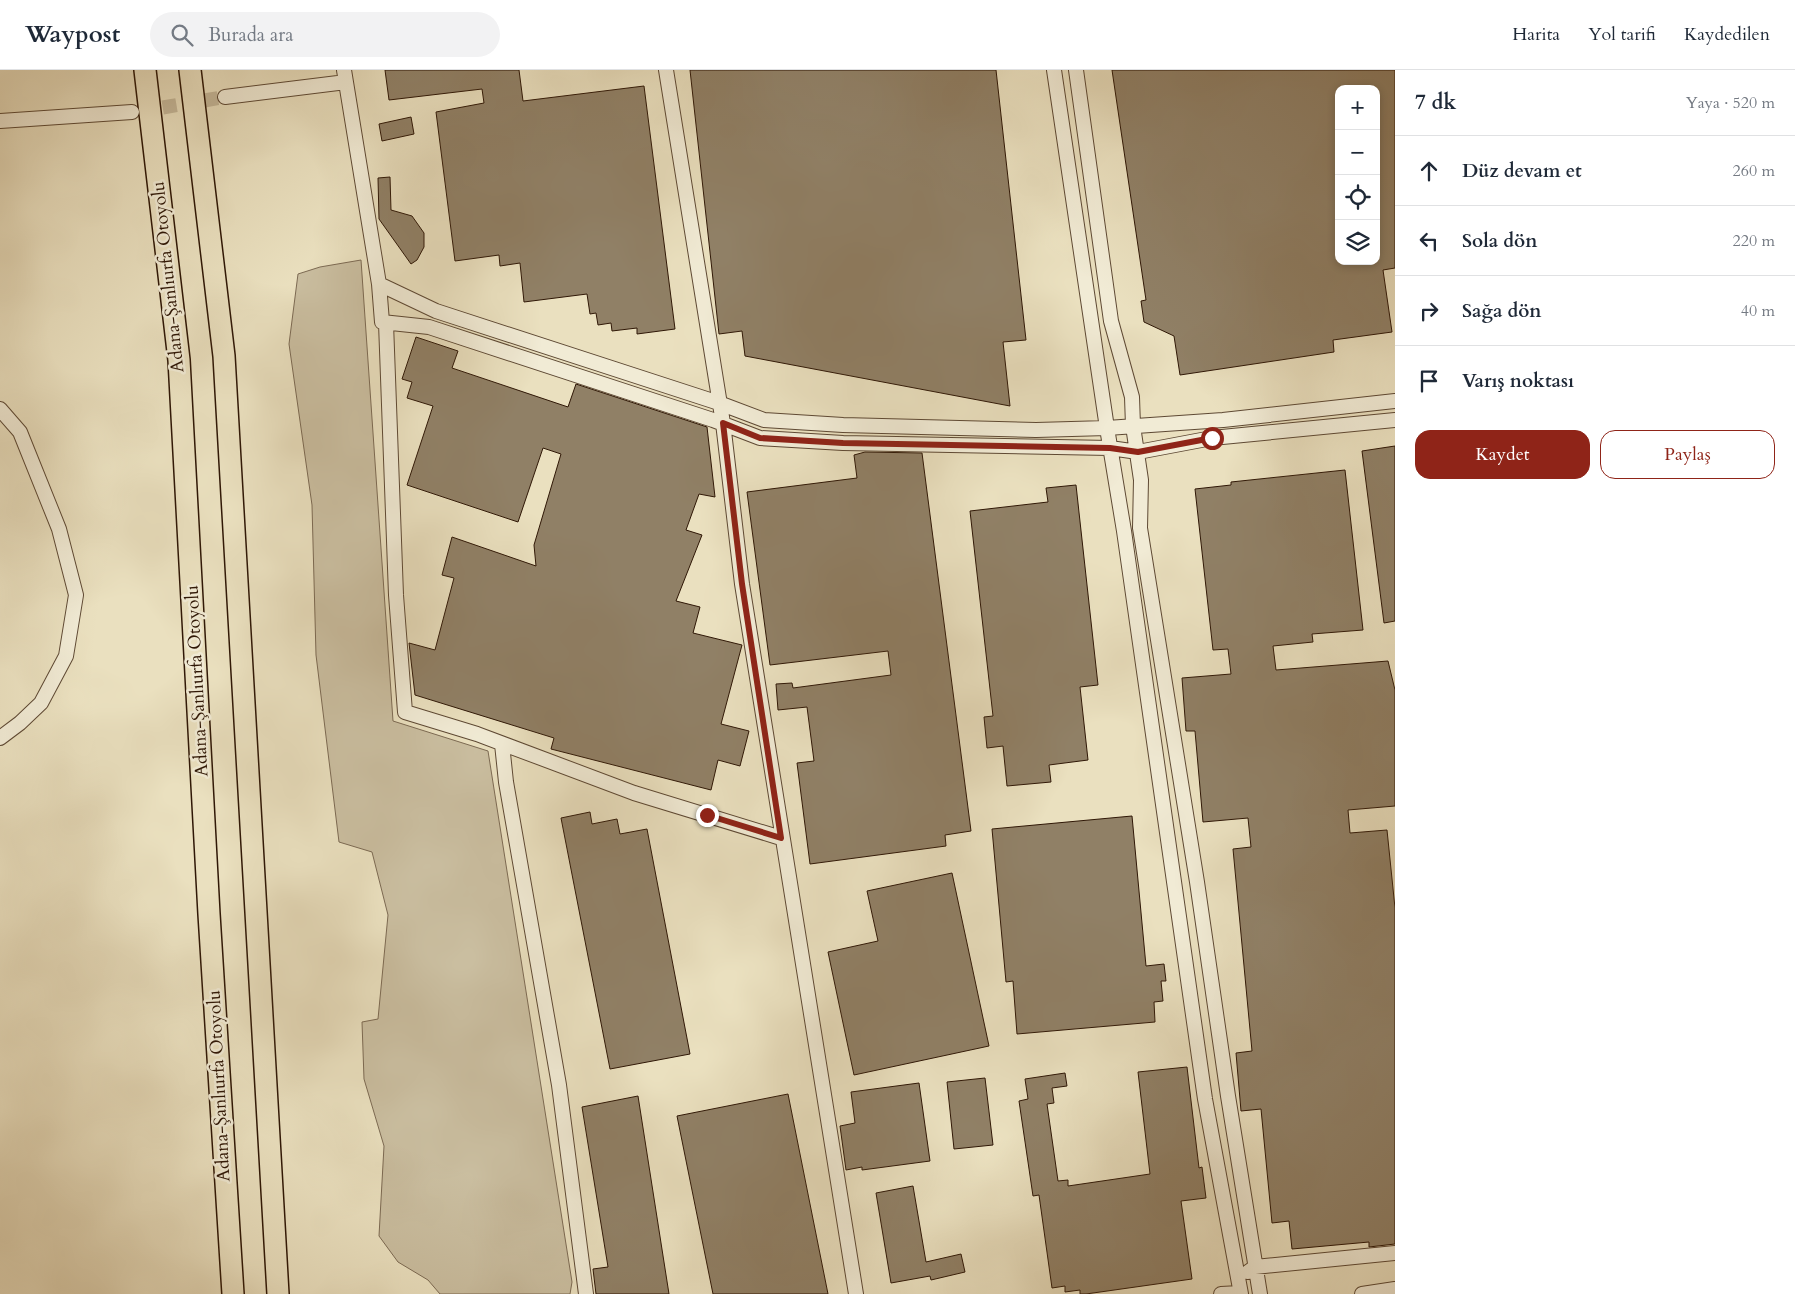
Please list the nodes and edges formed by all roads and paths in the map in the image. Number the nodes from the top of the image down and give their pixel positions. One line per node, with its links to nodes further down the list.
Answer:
1 (145, 70): 30 (highway, Adana-Şanlıurfa Otoyolu)
2 (190, 70): 31 (highway)
3 (666, 70): 13 (street)
4 (1054, 70): 20 (street)
5 (1076, 70): 19 (street)
6 (345, 76): 7 (street); 10 (street)
7 (225, 97)
8 (132, 112): 9 (street)
9 (0, 121)
10 (380, 284): 11 (street); 13 (street)
11 (384, 323): 17 (street); 24 (street)
12 (1395, 401): 14 (street)
13 (719, 403): 17 (street); 20 (street)
14 (1344, 407): 18 (street); 19 (street)
15 (0, 409): 23 (street)
16 (1395, 420): 18 (street)
17 (723, 423): 21 (street); 25 (street)
18 (1345, 424): 22 (street)
19 (1133, 426): 20 (street); 22 (street)
20 (1107, 428): 21 (street)
21 (1110, 448): 22 (street); 28 (street)
22 (1138, 452): 27 (street)
23 (0, 738)
24 (502, 744): 25 (street); 32 (street)
25 (781, 838): 33 (street)
26 (1395, 1253): 27 (street)
27 (1255, 1267): 28 (street); 35 (street)
28 (1240, 1289): 34 (street)
29 (1395, 1289): 36 (street)
30 (234, 1294)
31 (278, 1294)
32 (586, 1294)
33 (856, 1294)
34 (1222, 1294)
35 (1260, 1294)
36 (1362, 1294)

